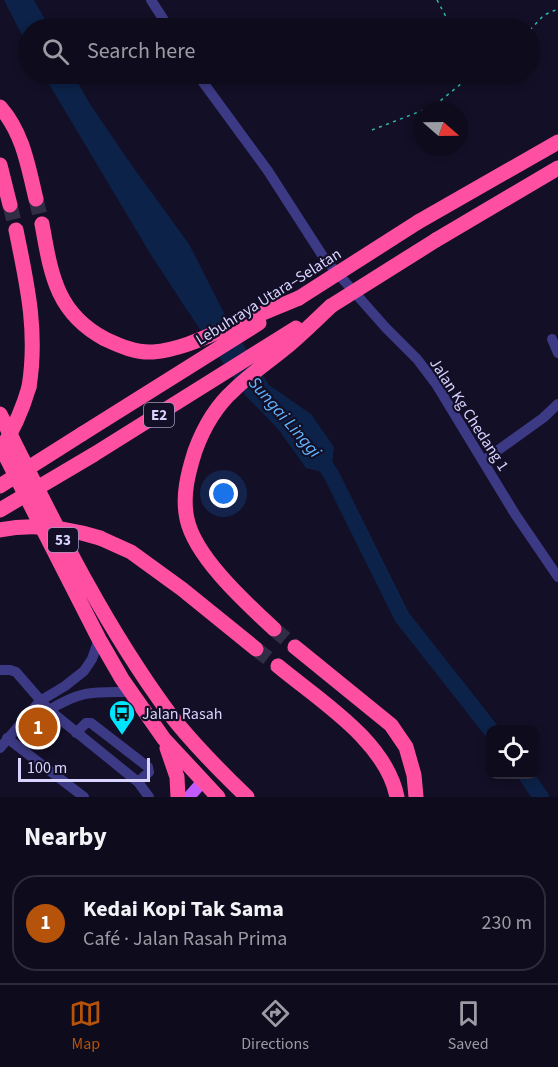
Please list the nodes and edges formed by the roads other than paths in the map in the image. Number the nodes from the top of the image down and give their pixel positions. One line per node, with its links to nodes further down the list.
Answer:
1 (151, 0): 2 (street)
2 (163, 18)
3 (204, 84): 20 (street, Jalan Kg Chedang 1)
4 (0, 107): 8 (highway)
5 (558, 142): 12 (highway, Lebuhraya Utara–Selatan / E2, bridge)
6 (0, 165): 9 (highway)
7 (558, 168): 13 (highway, E2, bridge)
8 (36, 199)
9 (10, 205)
10 (42, 224): 12 (highway)
11 (16, 230): 19 (highway, bridge)
12 (299, 298): 21 (highway, Lebuhraya Utara–Selatan / E2, bridge)
13 (331, 306): 22 (highway, E2, bridge); 25 (highway)
14 (552, 339): 15 (street)
15 (558, 354)
16 (558, 404): 20 (street)
17 (0, 414): 38 (highway, 53)
18 (0, 445): 26 (highway, 53)
19 (0, 452)
20 (483, 461): 24 (street, Jalan Kg Chedang 1)
21 (0, 486)
22 (0, 510)
23 (0, 530): 28 (highway, bridge)
24 (558, 577)
25 (274, 629)
26 (99, 639): 31 (highway, 53); 32 (street)
27 (296, 647): 47 (highway)
28 (256, 649)
29 (278, 666): 46 (highway)
30 (0, 670): 32 (street)
31 (130, 692): 33 (street); 36 (highway, 53)
32 (40, 701): 33 (street); 35 (street)
33 (49, 710): 34 (street)
34 (76, 733): 39 (street); 39 (street)
35 (7, 738): 37 (street); 42 (street)
36 (164, 739): 40 (highway, 53); 44 (highway)
37 (0, 748)
38 (206, 755): 40 (highway); 41 (highway, 53)
39 (138, 782): 43 (street)
40 (210, 789): 41 (highway); 45 (main road)
41 (241, 792)
42 (84, 797)
43 (149, 797)
44 (178, 797)
45 (189, 797)
46 (397, 797)
47 (416, 797)

